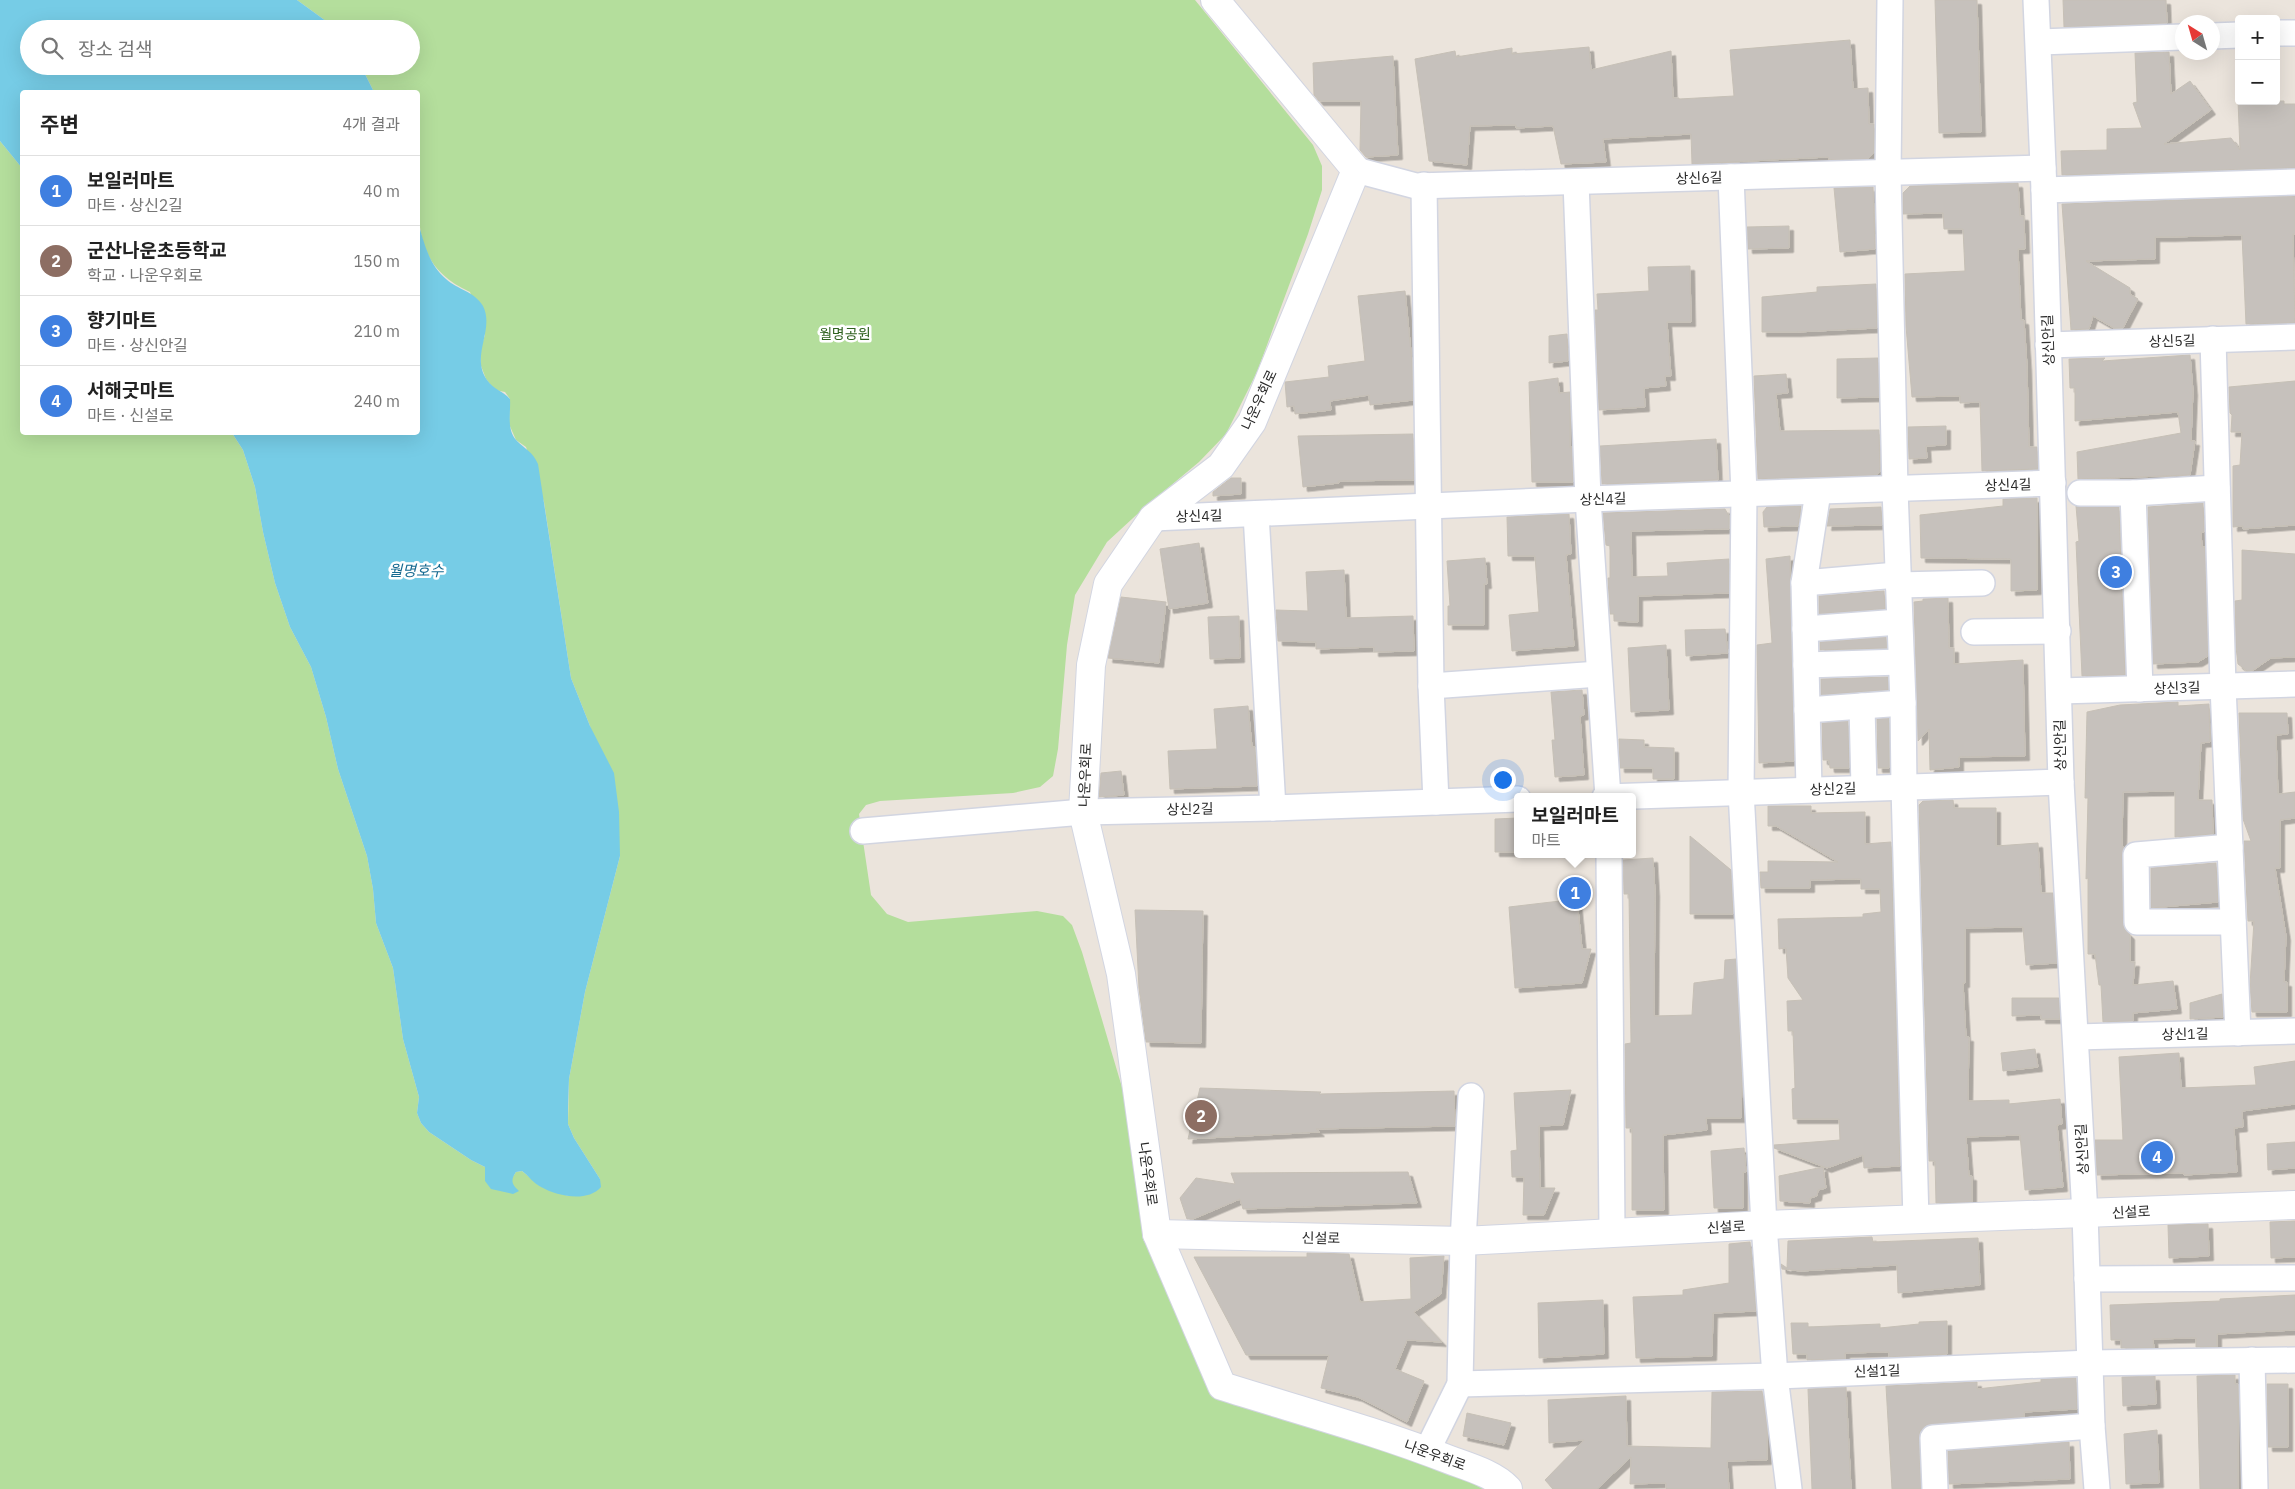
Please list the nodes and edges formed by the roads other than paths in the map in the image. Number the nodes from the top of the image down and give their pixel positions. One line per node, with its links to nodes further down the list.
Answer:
1 (1215, 0): 10 (street)
2 (1890, 0): 11 (street)
3 (2036, 0): 9 (street, 상신안길)
4 (2280, 33): 5 (street)
5 (2295, 33)
6 (2235, 35): 7 (street)
7 (2220, 36)
8 (2175, 37): 9 (street)
9 (2039, 42): 13 (street, 상신안길)
10 (1356, 170): 16 (street, 상신6길); 30 (street, 나운우회로)
11 (1888, 173): 12 (street, 상신6길); 13 (street, 상신6길); 22 (street)
12 (1732, 177): 14 (street, 상신6길); 25 (street)
13 (2044, 179): 15 (street, 상신6길); 19 (street, 상신안길)
14 (1576, 182): 16 (street, 상신6길); 27 (street)
15 (2295, 182)
16 (1424, 185): 28 (street)
17 (2295, 337): 18 (street, 상신5길)
18 (2213, 339): 19 (street, 상신5길); 21 (street)
19 (2048, 345): 20 (street, 상신안길)
20 (2053, 483): 22 (street, 상신4길); 36 (street, 상신안길)
21 (2217, 488): 24 (street); 43 (street)
22 (1895, 489): 23 (street, 상신4길); 31 (street)
23 (1818, 492): 25 (street, 상신4길); 32 (street)
24 (2133, 493): 26 (street); 44 (street)
25 (1744, 494): 27 (street, 상신4길); 53 (street)
26 (2080, 494)
27 (1588, 499): 28 (street, 상신4길); 40 (street)
28 (1428, 507): 29 (street, 상신4길); 42 (street)
29 (1256, 514): 30 (street, 상신4길); 58 (street)
30 (1153, 518): 59 (street, 나운우회로)
31 (1897, 580): 32 (street); 33 (street); 34 (street)
32 (1804, 583): 35 (street)
33 (1982, 583)
34 (1899, 622): 35 (street); 38 (street)
35 (1805, 629): 39 (street)
36 (2058, 631): 37 (street); 45 (street, 상신안길)
37 (1974, 632)
38 (1900, 662): 39 (street); 46 (street)
39 (1806, 666): 48 (street)
40 (1599, 674): 42 (street); 54 (street)
41 (2295, 684): 43 (street, 상신3길)
42 (1431, 686): 57 (street)
43 (2223, 686): 44 (street, 상신3길); 61 (street)
44 (2140, 689): 45 (street, 상신3길)
45 (2060, 691): 49 (street, 상신안길)
46 (1903, 703): 47 (street); 50 (street)
47 (1862, 706): 48 (street); 51 (street)
48 (1807, 710): 52 (street)
49 (2061, 782): 50 (street, 상신2길); 66 (street, 상신안길)
50 (1904, 787): 51 (street, 상신2길); 70 (street)
51 (1864, 788): 52 (street, 상신2길)
52 (1809, 790): 53 (street, 상신2길)
53 (1741, 791): 55 (street, 상신2길); 71 (street)
54 (1607, 793)
55 (1636, 796)
56 (1514, 799): 57 (street, 상신2길)
57 (1436, 802): 58 (street, 상신2길)
58 (1273, 808): 59 (street, 상신2길)
59 (1083, 812): 60 (street, 상신2길); 73 (street, 나운우회로)
60 (863, 831)
61 (2230, 848): 63 (street); 63 (street)
62 (1608, 858): 72 (street)
63 (2233, 922): 65 (street)
64 (2295, 1031): 65 (street, 상신1길)
65 (2238, 1033): 66 (street, 상신1길)
66 (2076, 1037): 69 (street, 상신안길)
67 (1471, 1096): 74 (street)
68 (2295, 1205): 69 (street, 신설로)
69 (2085, 1214): 70 (street, 신설로); 76 (street, 상신안길)
70 (1916, 1220): 71 (street, 신설로)
71 (1764, 1225): 72 (street, 신설로); 80 (street)
72 (1612, 1233): 74 (street, 신설로)
73 (1157, 1234): 74 (street, 신설로); 83 (street, 나운우회로)
74 (1463, 1241): 81 (street)
75 (2295, 1278): 76 (street)
76 (2087, 1280): 79 (street, 상신안길)
77 (2252, 1360): 78 (street, 신설1길); 79 (street, 신설1길); 88 (street)
78 (2295, 1360)
79 (2090, 1363): 80 (street, 신설1길); 82 (street, 상신안길)
80 (1776, 1376): 81 (street, 신설1길); 85 (street)
81 (1460, 1384): 83 (street)
82 (2092, 1426): 86 (street); 87 (street, 상신안길)
83 (1427, 1451): 84 (street, 나운우회로)
84 (1508, 1489)
85 (1789, 1489)
86 (1935, 1489)
87 (2097, 1489)
88 (2255, 1489)

